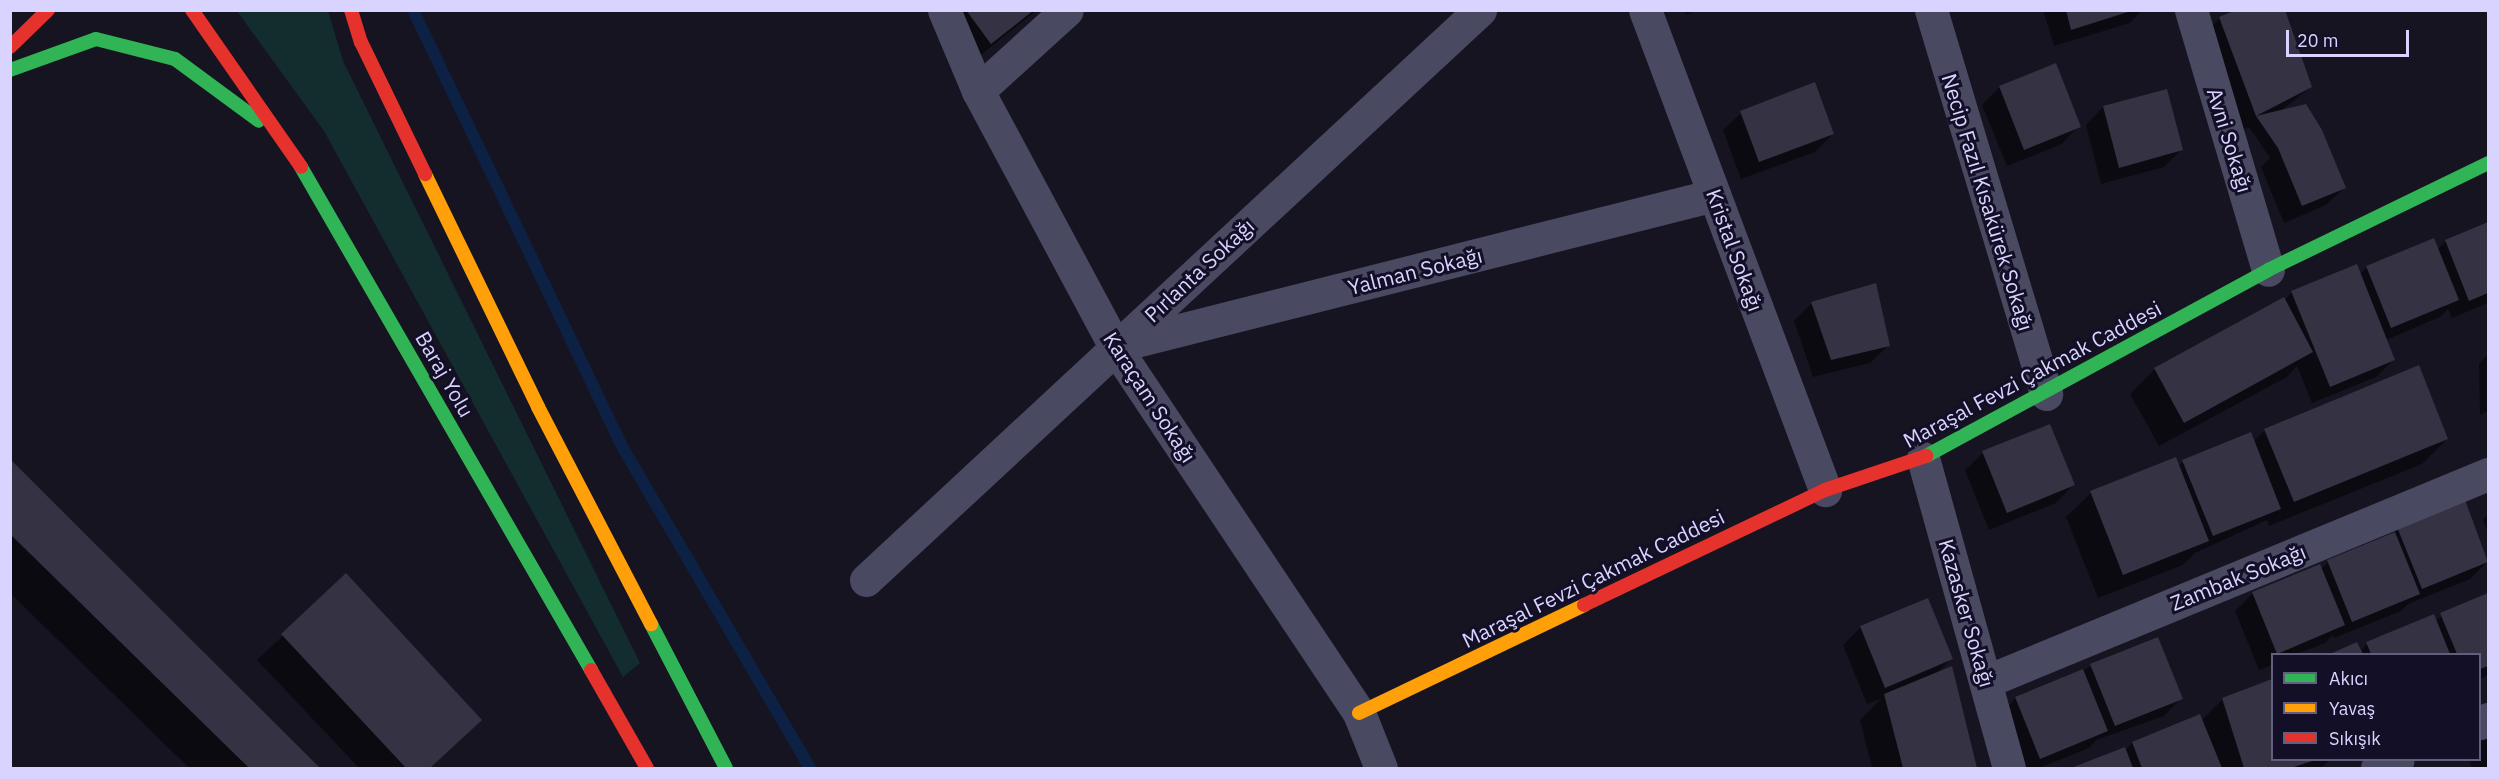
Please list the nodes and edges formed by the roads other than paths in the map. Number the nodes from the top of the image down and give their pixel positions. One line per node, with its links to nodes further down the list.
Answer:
1 (48, 10): 10 (main road)
2 (192, 10): 13 (main road, Baraj Yolu)
3 (351, 10): 27 (main road)
4 (944, 10): 12 (street, Karaçam Sokağı)
5 (1067, 10): 12 (street)
6 (1480, 10): 17 (street, Pırlanta Sokağı)
7 (1645, 10): 15 (street, Kristal Sokağı)
8 (1930, 10): 18 (street, Necip Fazıl Kısakürek Sokağı)
9 (2190, 10): 16 (street, Avni Sokağı)
10 (10, 46)
11 (10, 70): 13 (main road)
12 (978, 91): 17 (street, Karaçam Sokağı)
13 (285, 140): 26 (main road, Baraj Yolu)
14 (2488, 163): 16 (main road, Maraşal Fevzi Çakmak Caddesi)
15 (1714, 195): 17 (street, Yalman Sokağı); 21 (street, Kristal Sokağı)
16 (2268, 270): 18 (main road, Maraşal Fevzi Çakmak Caddesi)
17 (1115, 347): 22 (street, Pırlanta Sokağı); 24 (street, Karaçam Sokağı)
18 (2046, 394): 19 (main road, Maraşal Fevzi Çakmak Caddesi)
19 (1923, 458): 21 (main road, Maraşal Fevzi Çakmak Caddesi); 23 (street, Kazasker Sokağı)
20 (2488, 474): 23 (street, Zambak Sokağı)
21 (1825, 490): 24 (main road, Maraşal Fevzi Çakmak Caddesi)
22 (866, 580)
23 (1987, 681): 29 (street, Kazasker Sokağı)
24 (1359, 712): 28 (street, Karaçam Sokağı)
25 (2393, 761): 30 (street)
26 (647, 768)
27 (726, 768)
28 (1381, 768)
29 (2009, 768)
30 (2377, 768)

